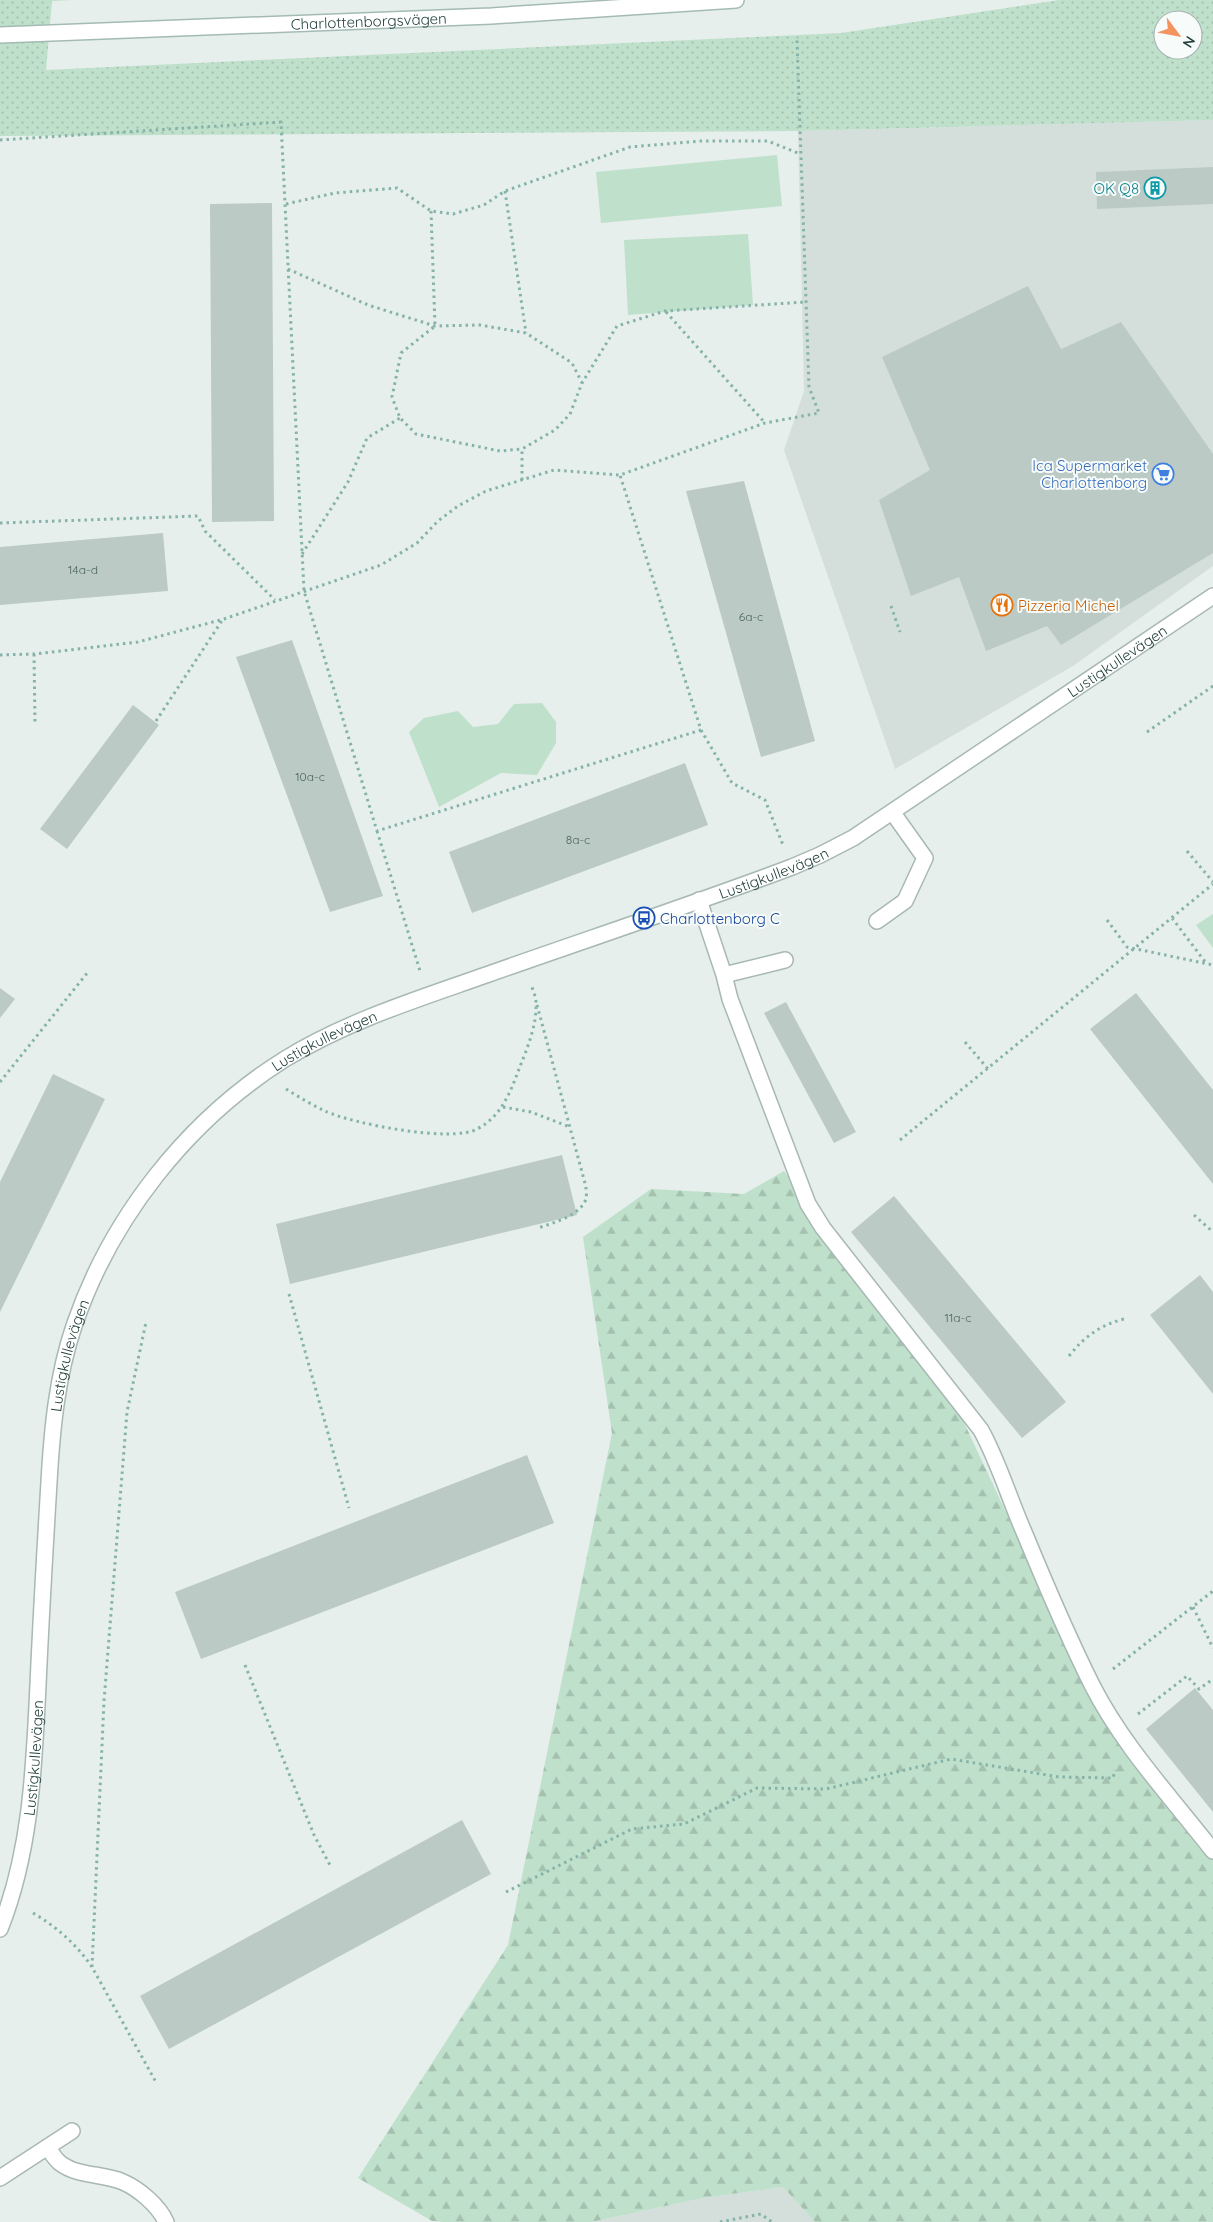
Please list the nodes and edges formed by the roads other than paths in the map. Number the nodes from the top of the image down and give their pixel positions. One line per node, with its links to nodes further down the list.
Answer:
1 (736, 0): 2 (street, Charlottenborgsvägen)
2 (0, 35)
3 (1213, 596): 4 (street, Lustigkullevägen)
4 (892, 814): 5 (street, Lustigkullevägen); 6 (street)
5 (699, 900): 8 (street); 10 (street, Lustigkullevägen)
6 (877, 921)
7 (785, 960): 8 (street)
8 (724, 975): 9 (street)
9 (1213, 1851)
10 (0, 1929)
11 (72, 2131): 12 (street)
12 (48, 2147): 13 (street); 14 (street)
13 (0, 2178)
14 (166, 2222)

